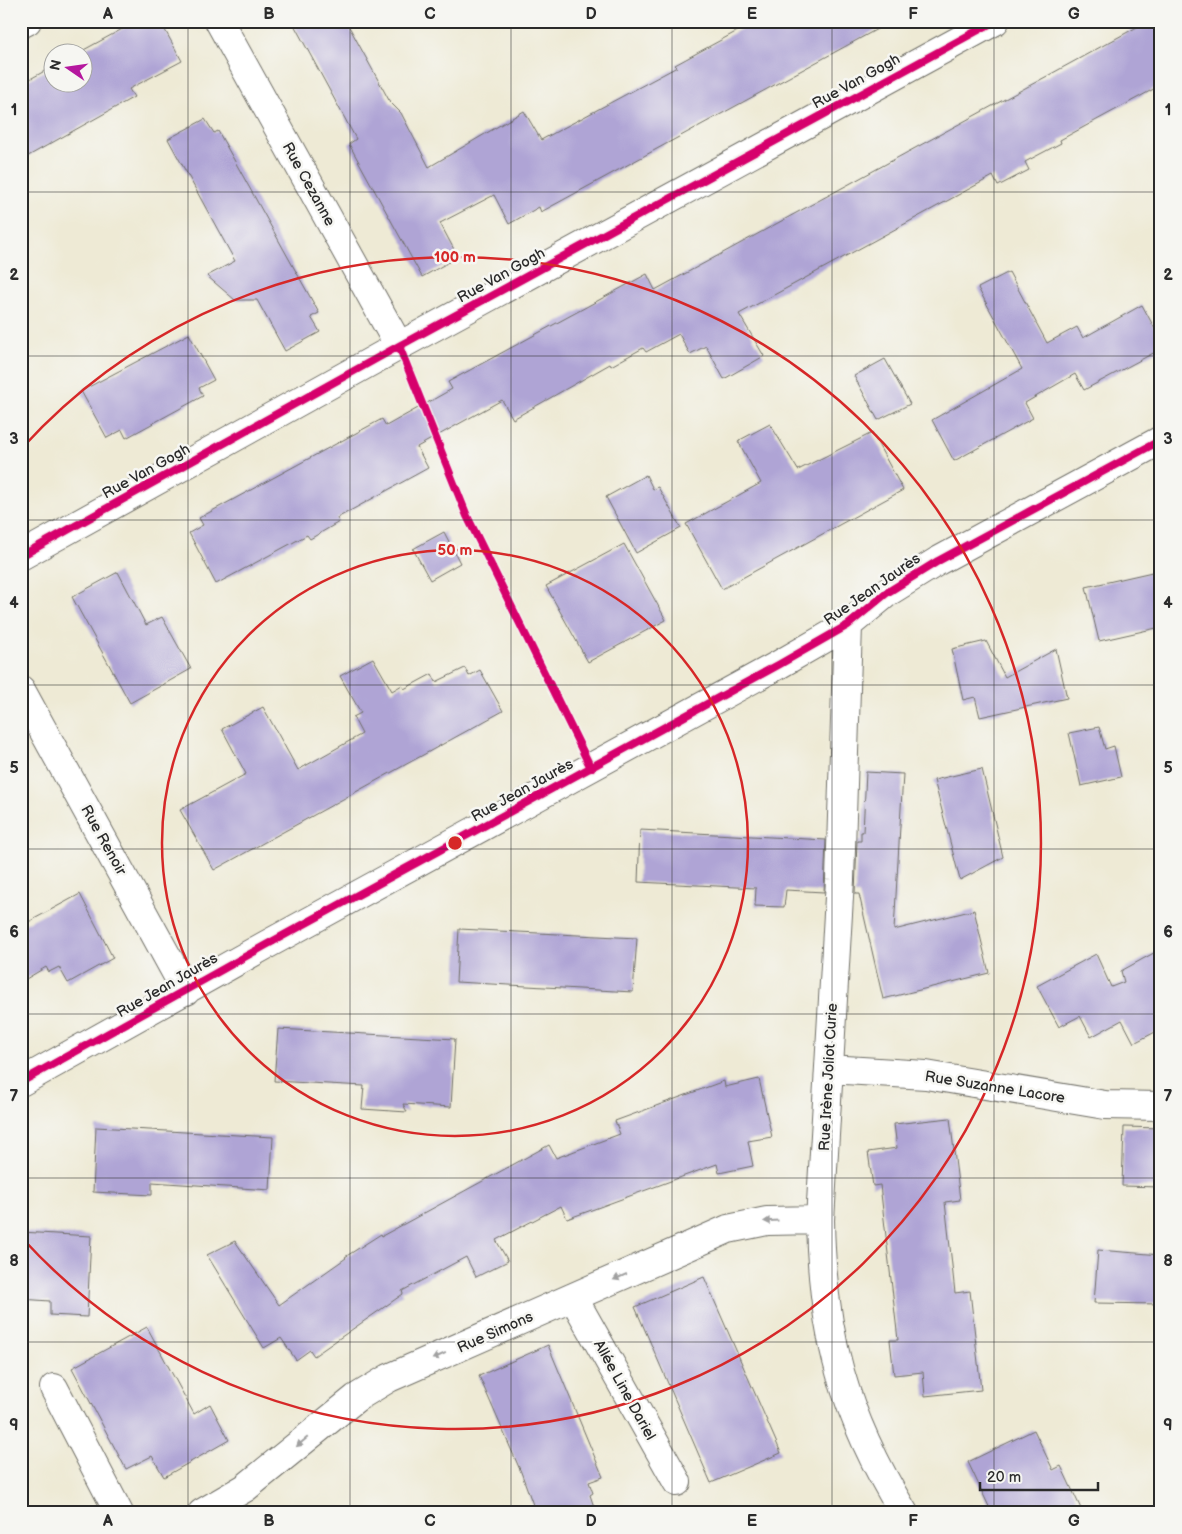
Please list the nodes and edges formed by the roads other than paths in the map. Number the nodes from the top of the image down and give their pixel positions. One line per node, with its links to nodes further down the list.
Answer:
1 (27, 21): 4 (street)
2 (219, 21): 5 (street, Rue Cezanne)
3 (995, 21): 5 (street, Rue Van Gogh)
4 (21, 24)
5 (399, 346): 7 (street, Rue Van Gogh)
6 (1161, 440): 8 (street, Rue Jean Jaurès)
7 (21, 556)
8 (848, 625): 10 (street, Rue Jean Jaurès); 11 (street, Rue Irène Joliot Curie)
9 (21, 690): 10 (street, Rue Renoir)
10 (186, 991): 12 (street, Rue Jean Jaurès)
11 (829, 1069): 13 (street, Rue Suzanne Lacore); 14 (street, Rue Irène Joliot Curie)
12 (21, 1082)
13 (1161, 1106)
14 (820, 1220): 15 (street, Rue Simons, one-way to 15); 20 (street, Rue Irène Joliot Curie)
15 (573, 1297): 17 (street, Allée Line Dariel); 19 (street, Rue Simons, one-way to 19)
16 (54, 1388): 18 (street)
17 (677, 1482)
18 (118, 1513)
19 (202, 1513)
20 (904, 1513)

